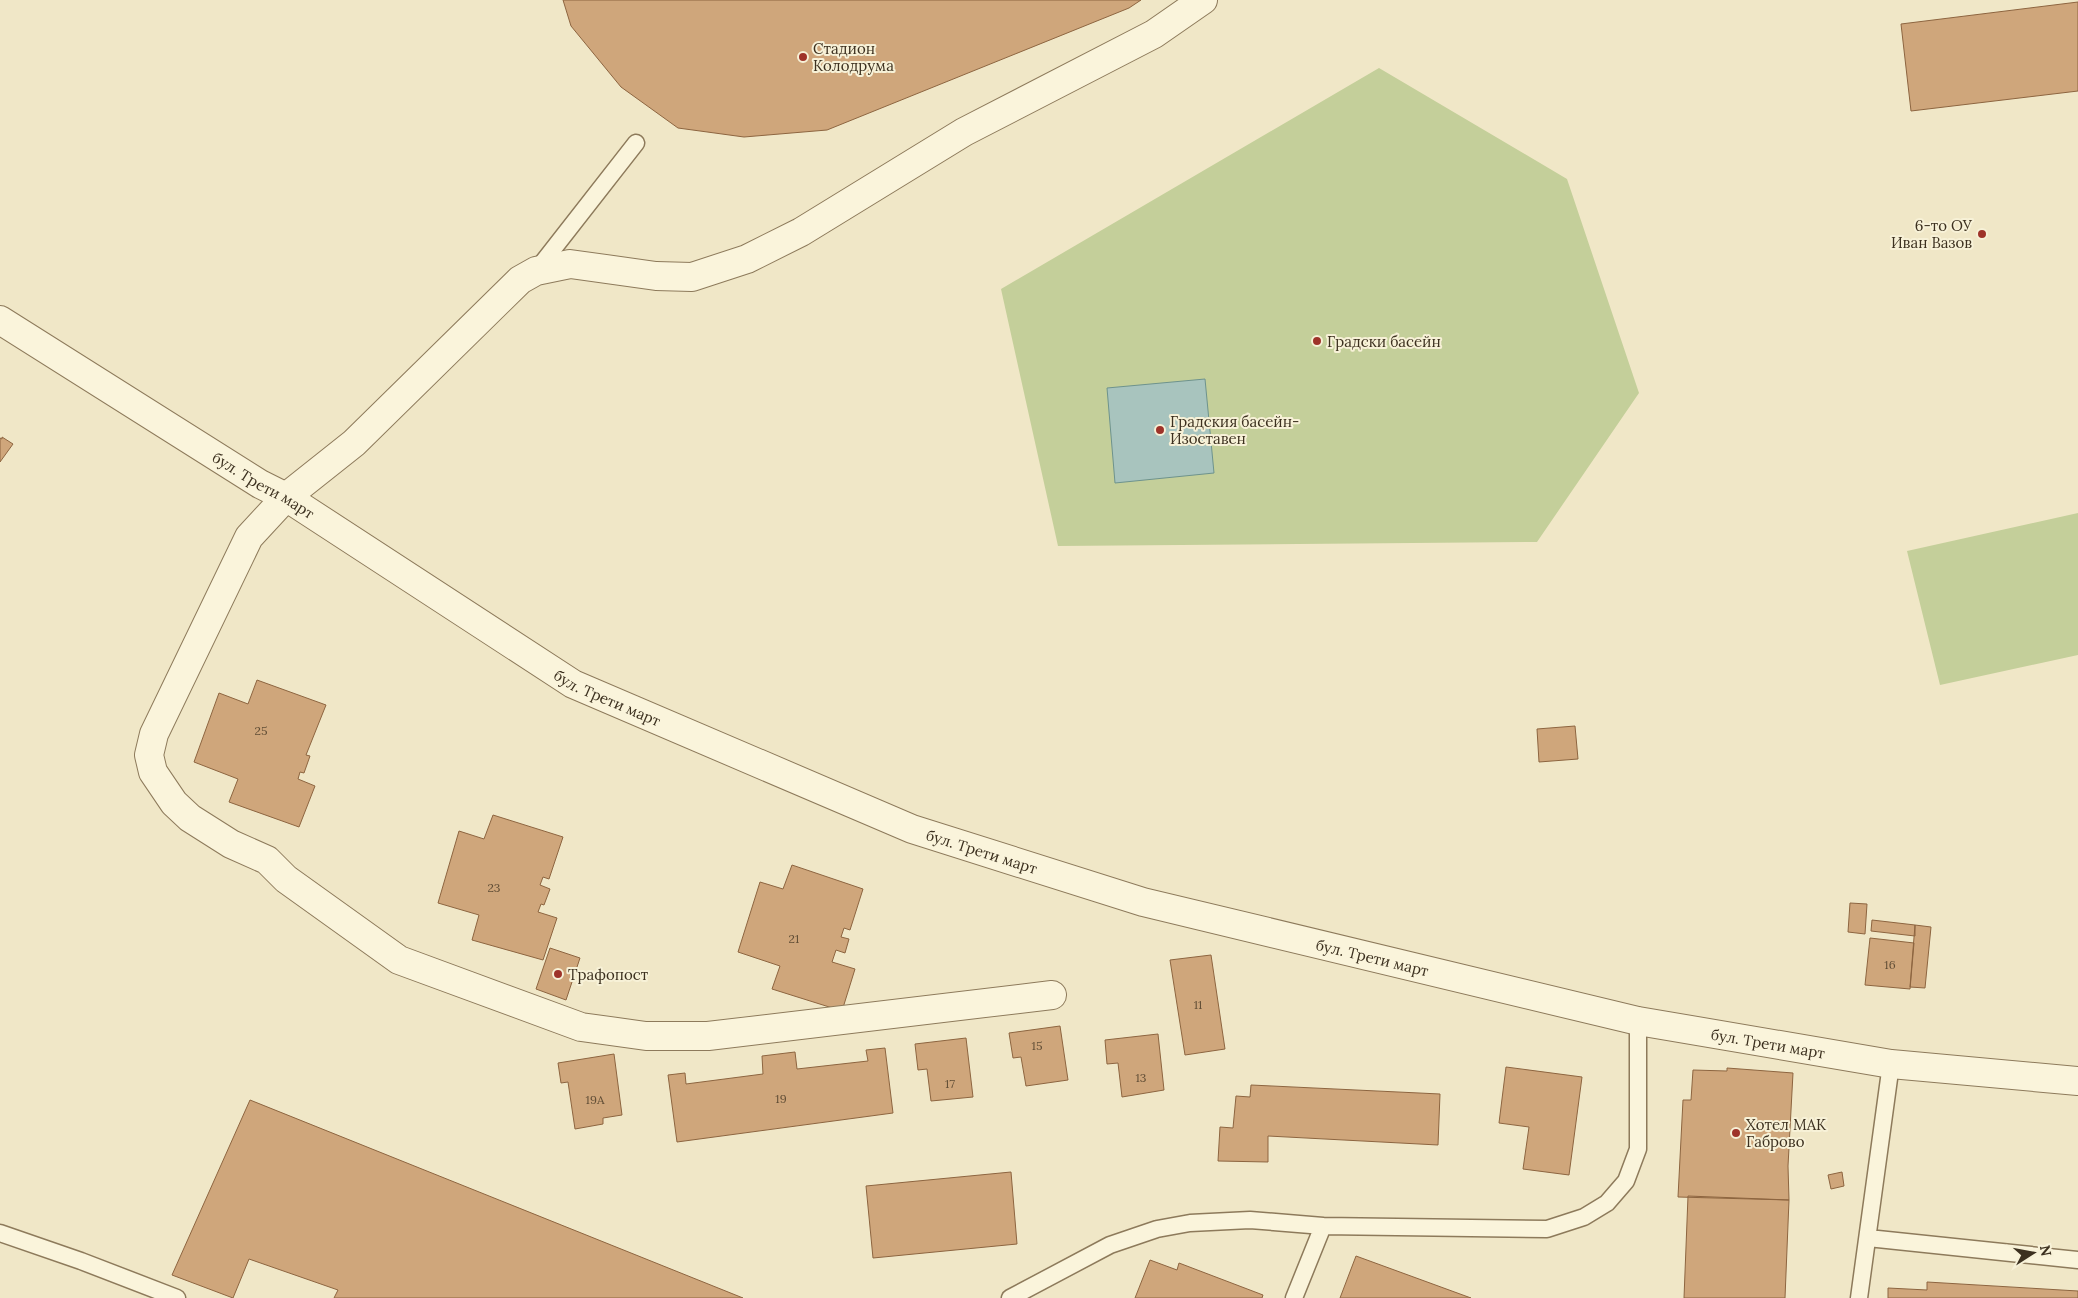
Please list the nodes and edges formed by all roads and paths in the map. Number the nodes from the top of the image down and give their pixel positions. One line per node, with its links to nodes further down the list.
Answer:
1 (1203, 0): 3 (street)
2 (636, 143): 3 (lane)
3 (536, 271): 5 (street)
4 (0, 320): 5 (street, бул. Трети март)
5 (286, 497): 6 (street); 7 (street, бул. Трети март)
6 (1052, 995)
7 (1638, 1020): 8 (street, бул. Трети март); 10 (lane)
8 (1891, 1064): 9 (street, бул. Трети март); 12 (lane)
9 (2078, 1081)
10 (1323, 1226): 15 (lane); 16 (lane)
11 (0, 1233): 14 (lane)
12 (1868, 1238): 13 (lane); 17 (lane)
13 (2078, 1260)
14 (177, 1298)
15 (1010, 1298)
16 (1294, 1298)
17 (1859, 1298)

